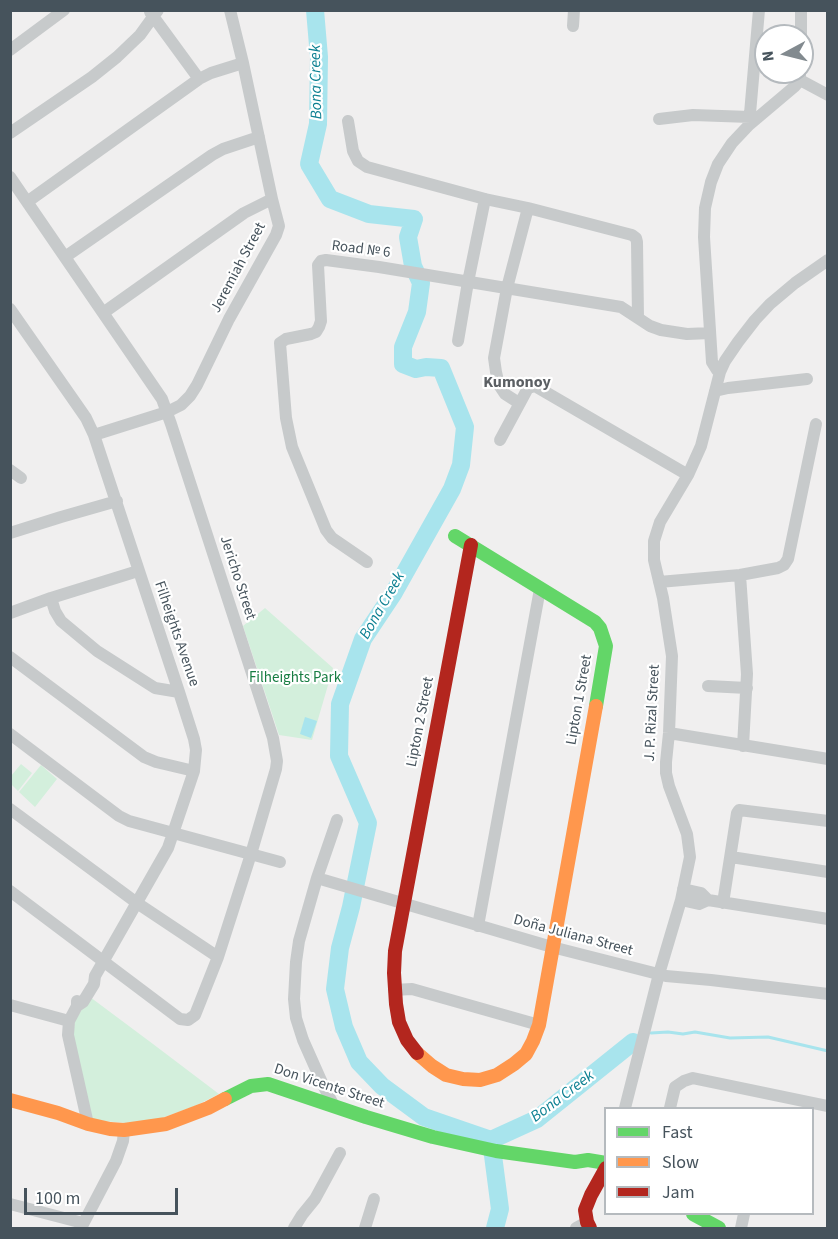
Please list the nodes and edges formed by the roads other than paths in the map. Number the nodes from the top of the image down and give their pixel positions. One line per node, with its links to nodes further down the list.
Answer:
1 (64, 10): 7 (street)
2 (230, 10): 8 (street, Jeremiah Street)
3 (574, 10): 6 (street)
4 (759, 10): 15 (street)
5 (154, 13): 9 (street); 16 (street)
6 (573, 27)
7 (10, 50)
8 (243, 63): 9 (street); 17 (street, Jeremiah Street)
9 (199, 79): 21 (street)
10 (796, 84): 15 (street)
11 (812, 84): 12 (street)
12 (828, 95)
13 (659, 119): 15 (street)
14 (348, 121): 20 (street)
15 (749, 121): 30 (street)
16 (10, 133)
17 (259, 137): 19 (street, Jeremiah Street); 23 (street)
18 (10, 177): 21 (street, Jericho Street)
19 (272, 199): 28 (street); 36 (street, Jeremiah Street)
20 (485, 199): 22 (street); 25 (street)
21 (27, 202): 23 (street, Jericho Street)
22 (528, 208): 26 (street); 29 (street)
23 (65, 257): 28 (street, Jericho Street)
24 (828, 260): 32 (street, J. P. Rizal Street)
25 (468, 282): 26 (street, Road № 6); 31 (street); 47 (street, Road № 6)
26 (507, 288): 29 (street, Road № 6); 35 (street)
27 (10, 309): 38 (street, Filheights Avenue)
28 (104, 313): 36 (street, Jericho Street)
29 (638, 318): 30 (street, Road № 6)
30 (710, 333): 32 (street)
31 (458, 341)
32 (720, 372): 34 (street, J. P. Rizal Street)
33 (807, 379): 34 (street)
34 (715, 391): 41 (street, J. P. Rizal Street)
35 (519, 403): 39 (street); 41 (street)
36 (167, 412): 38 (street, Jeremiah Street); 67 (street, Jericho Street)
37 (816, 424): 49 (street)
38 (94, 435): 43 (street, Filheights Avenue)
39 (500, 440)
40 (10, 470): 42 (street)
41 (688, 475): 50 (street, J. P. Rizal Street)
42 (21, 478)
43 (117, 501): 44 (street); 48 (street, Filheights Avenue)
44 (10, 533)
45 (455, 536): 46 (street, Lipton 1 Street)
46 (471, 545): 51 (street, Lipton 1 Street); 76 (street, Lipton 2 Street)
47 (367, 562)
48 (138, 571): 52 (street); 57 (street, Filheights Avenue)
49 (740, 575): 50 (street); 56 (street)
50 (659, 582): 59 (street, J. P. Rizal Street)
51 (540, 589): 78 (street); 79 (street, Lipton 1 Street)
52 (51, 598): 53 (street); 57 (street)
53 (10, 613)
54 (10, 657): 62 (street)
55 (708, 686): 56 (street)
56 (747, 687): 60 (street)
57 (179, 692): 62 (street, Filheights Avenue)
58 (10, 734): 66 (street)
59 (669, 734): 60 (street); 73 (street, J. P. Rizal Street)
60 (743, 746): 61 (street)
61 (828, 759)
62 (194, 771): 66 (street, Filheights Avenue)
63 (10, 809): 74 (street)
64 (337, 820): 71 (street)
65 (828, 821): 68 (street)
66 (174, 834): 67 (street); 74 (street, Filheights Avenue)
67 (251, 854): 69 (street); 80 (street, Jericho Street)
68 (731, 857): 70 (street); 75 (street)
69 (280, 862)
70 (828, 872)
71 (317, 878): 76 (street, Doña Juliana Street); 90 (street)
72 (10, 891): 81 (street)
73 (682, 895): 75 (street); 82 (street, J. P. Rizal Street)
74 (137, 903): 80 (street); 81 (street, Filheights Avenue)
75 (723, 903): 77 (street)
76 (404, 904): 78 (street, Doña Juliana Street); 83 (street, Lipton 2 Street)
77 (828, 919)
78 (478, 926): 79 (street, Doña Juliana Street)
79 (552, 947): 82 (street, Doña Juliana Street); 87 (street, Lipton 1 Street)
80 (218, 957): 81 (street, Jericho Street)
81 (104, 962): 86 (street, Filheights Avenue)
82 (659, 974): 84 (street, Doña Juliana Street); 92 (street, J. P. Rizal Street)
83 (394, 990): 87 (street); 87 (street, Lipton 1 Street)
84 (828, 994)
85 (10, 1005): 86 (street)
86 (69, 1021): 95 (street)
87 (539, 1025)
88 (770, 1095): 91 (street); 93 (street); 94 (street)
89 (10, 1100): 95 (street, Don Vicente Street)
90 (334, 1106): 96 (street, Don Vicente Street); 98 (street, Don Vicente Street)
91 (828, 1106)
92 (625, 1107)
93 (670, 1107)
94 (767, 1107)
95 (88, 1124): 96 (street, Don Vicente Street)
96 (124, 1130): 103 (street)
97 (340, 1153): 105 (street)
98 (604, 1169)
99 (604, 1171): 104 (street)
100 (374, 1199): 106 (street)
101 (10, 1204): 103 (street)
102 (695, 1215): 107 (street)
103 (82, 1226)
104 (584, 1226)
105 (294, 1228)
106 (365, 1228)
107 (718, 1228)

